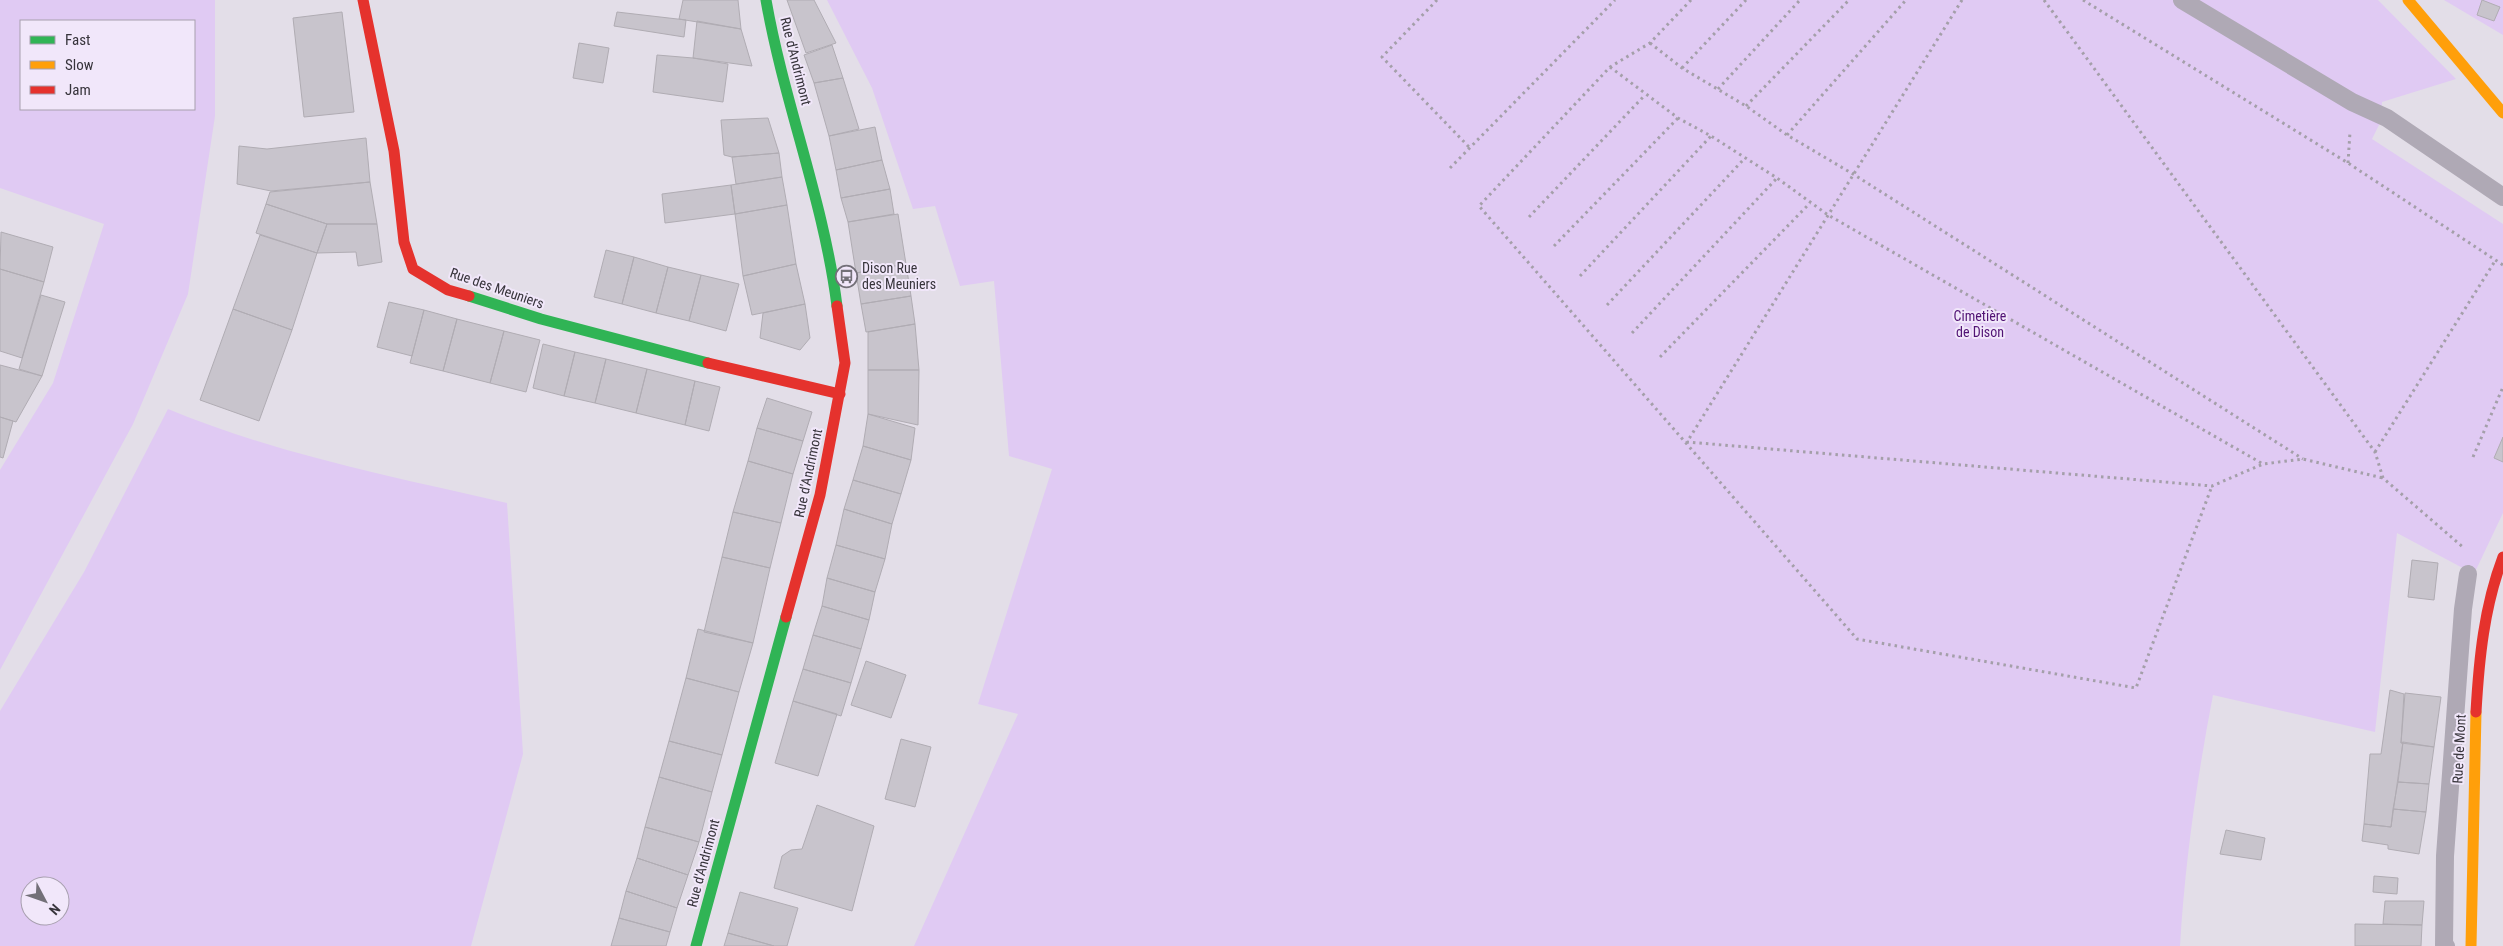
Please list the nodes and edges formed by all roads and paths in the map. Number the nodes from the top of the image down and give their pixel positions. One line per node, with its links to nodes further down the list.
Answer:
1 (363, 0): 42 (street, Rue des Meuniers)
2 (766, 0): 42 (street, Rue d'Andrimont)
3 (1437, 0): 25 (path)
4 (1615, 0): 25 (path)
5 (1690, 0): 15 (path)
6 (1746, 0): 17 (path)
7 (1800, 0): 18 (path)
8 (1849, 0): 20 (path)
9 (1906, 0): 23 (path)
10 (1962, 0): 28 (path)
11 (2044, 0): 44 (path)
12 (2083, 0): 35 (path)
13 (2182, 0): 30 (lane)
14 (2408, 0): 21 (street)
15 (1650, 44): 16 (path); 17 (path)
16 (1610, 67): 19 (path); 43 (path)
17 (1682, 68): 18 (path)
18 (1718, 89): 20 (path)
19 (1644, 95): 22 (path); 33 (path)
20 (1746, 106): 23 (path)
21 (2503, 112)
22 (1678, 118): 24 (path); 34 (path)
23 (1787, 135): 28 (path)
24 (1711, 136): 26 (path); 37 (path)
25 (1469, 147): 27 (path)
26 (1745, 158): 29 (path); 38 (path)
27 (1450, 168)
28 (1853, 174): 32 (path); 46 (path)
29 (1777, 178): 31 (path); 39 (path)
30 (2503, 197)
31 (1810, 203): 32 (path); 40 (path)
32 (1828, 215): 43 (path); 47 (path)
33 (1529, 217)
34 (1554, 246)
35 (2495, 261): 36 (path); 44 (path)
36 (2503, 265)
37 (1580, 276)
38 (1607, 305)
39 (1632, 333)
40 (1660, 357)
41 (2503, 387): 45 (path)
42 (840, 394): 52 (street, Rue d'Andrimont)
43 (1687, 442): 49 (path); 49 (path)
44 (2375, 452): 48 (path)
45 (2473, 456)
46 (2303, 459): 47 (path); 48 (path)
47 (2263, 464): 49 (path)
48 (2383, 478): 51 (path)
49 (2212, 486)
50 (2503, 557): 54 (street, Rue de Mont)
51 (2468, 574): 53 (lane)
52 (696, 946)
53 (2446, 946)
54 (2471, 946)

